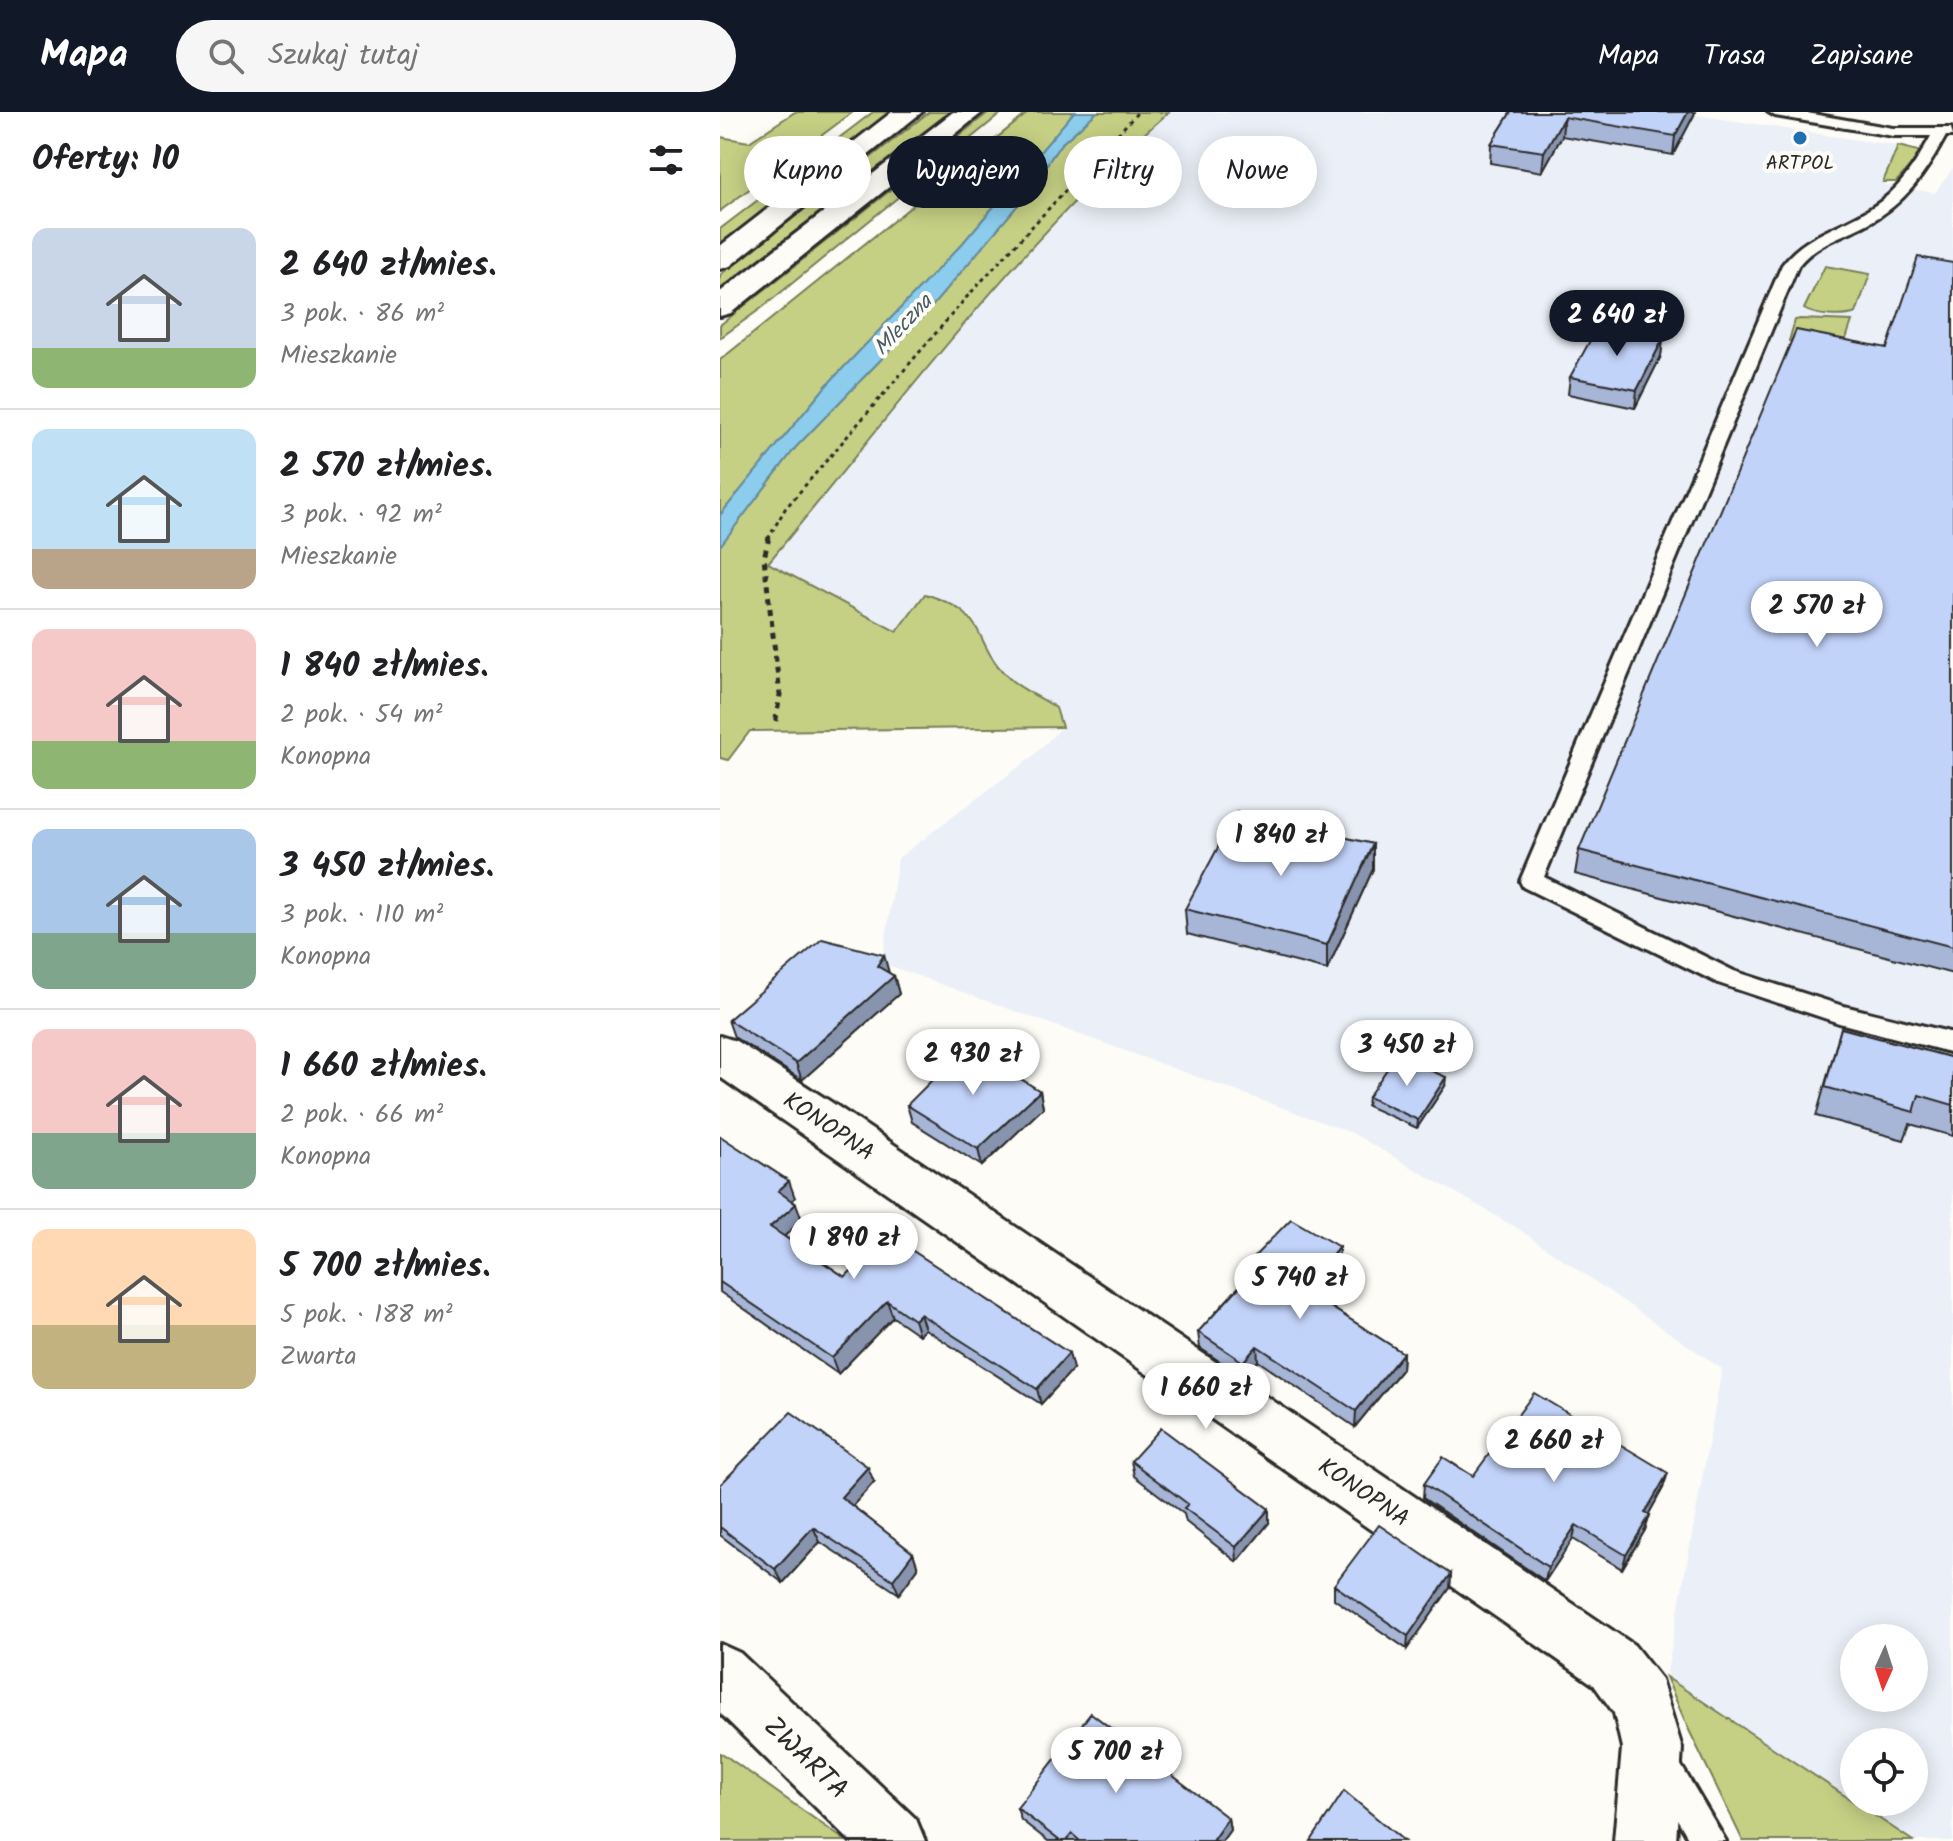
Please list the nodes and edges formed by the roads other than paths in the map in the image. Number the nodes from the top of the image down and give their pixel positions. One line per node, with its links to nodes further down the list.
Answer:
1 (909, 112): 5 (street)
2 (970, 112): 6 (street)
3 (1775, 112): 4 (lane)
4 (1946, 132): 7 (lane)
5 (720, 260)
6 (720, 307)
7 (1953, 1043)
8 (720, 1054): 10 (street, KONOPNA)
9 (720, 1673): 11 (street, ZWARTA)
10 (1652, 1748): 12 (street, KONOPNA); 13 (lane)
11 (894, 1841)
12 (1645, 1841)
13 (1709, 1841)

